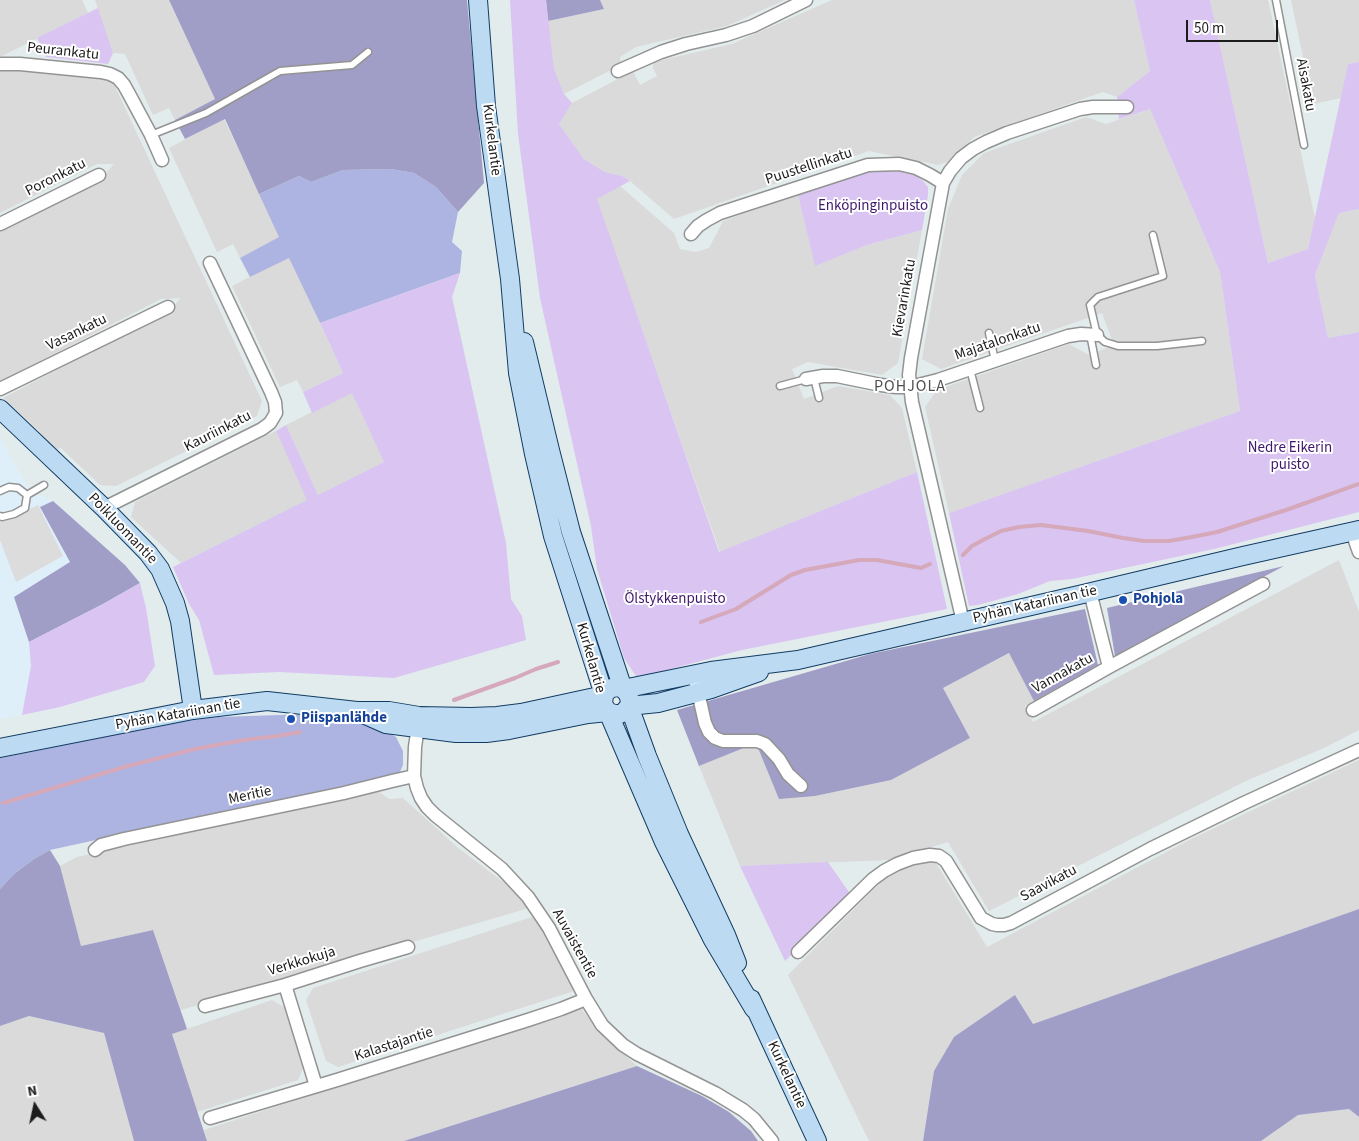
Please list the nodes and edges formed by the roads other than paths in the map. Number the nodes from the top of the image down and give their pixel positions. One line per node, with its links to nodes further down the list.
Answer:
1 (478, 0): 17 (street, Kurkelantie)
2 (806, 0): 6 (street)
3 (1276, 0): 9 (lane, Aisakatu)
4 (368, 52): 8 (lane)
5 (0, 64): 8 (street, Peurankatu)
6 (618, 71)
7 (1127, 107): 12 (street, Kievarinkatu)
8 (151, 135): 10 (street, Peurankatu)
9 (1304, 145)
10 (162, 160)
11 (99, 175): 13 (street, Poronkatu)
12 (943, 182): 14 (street, Puustellinkatu); 27 (street, Kievarinkatu)
13 (0, 224)
14 (691, 234)
15 (1153, 236): 20 (lane)
16 (210, 263): 35 (street, Kauriinkatu)
17 (510, 279): 45 (street, Kurkelantie); 47 (street, Kurkelantie)
18 (168, 307): 28 (street, Vasankatu)
19 (989, 333): 22 (lane)
20 (1093, 334): 21 (lane); 22 (street, Majatalonkatu); 23 (lane)
21 (1202, 341)
22 (994, 361): 24 (street, Majatalonkatu)
23 (1096, 365)
24 (970, 369): 27 (street, Majatalonkatu); 30 (lane)
25 (810, 379): 26 (lane); 27 (street, Majatalonkatu); 29 (lane)
26 (780, 386)
27 (910, 386): 41 (street, Kievarinkatu)
28 (0, 389)
29 (819, 398)
30 (980, 408)
31 (0, 409): 35 (street, Poikluomantie)
32 (44, 486): 34 (lane)
33 (0, 491): 34 (lane)
34 (27, 495): 36 (lane)
35 (104, 508): 49 (street, Poikluomantie)
36 (0, 516)
37 (1355, 531): 38 (street); 40 (street, Pyhän Katariinan tie)
38 (1359, 552)
39 (1263, 584): 43 (street, Vannakatu)
40 (1090, 592): 41 (street, Pyhän Katariinan tie); 43 (street, Vannakatu)
41 (963, 622): 42 (street, Pyhän Katariinan tie)
42 (798, 660): 44 (street, Pyhän Katariinan tie); 46 (street, Pyhän Katariinan tie)
43 (1109, 667): 50 (street, Vannakatu)
44 (694, 674): 45 (street, Pyhän Katariinan tie); 46 (street)
45 (623, 689): 47 (street, Pyhän Katariinan tie); 48 (street, Kurkelantie)
46 (698, 692): 48 (street, Pyhän Katariinan tie); 55 (street)
47 (606, 703): 48 (street, Pyhän Katariinan tie); 51 (street, Pyhän Katariinan tie); 62 (street, Kurkelantie)
48 (629, 706): 62 (street, Kurkelantie)
49 (193, 710): 51 (street, Pyhän Katariinan tie); 52 (street, Pyhän Katariinan tie)
50 (1033, 710)
51 (419, 722): 54 (street, Auvaistentie)
52 (0, 748)
53 (1359, 750): 58 (street, Saavikatu)
54 (414, 776): 56 (street, Meritie); 60 (street, Auvaistentie)
55 (801, 786)
56 (95, 850)
57 (408, 947): 59 (street, Verkkokuja)
58 (798, 952)
59 (285, 986): 61 (street, Verkkokuja); 63 (street)
60 (586, 998): 63 (street, Kalastajantie); 65 (street, Auvaistentie)
61 (205, 1006)
62 (754, 1008): 66 (street, Kurkelantie)
63 (316, 1086): 64 (street, Kalastajantie)
64 (210, 1118)
65 (772, 1141)
66 (817, 1141)

